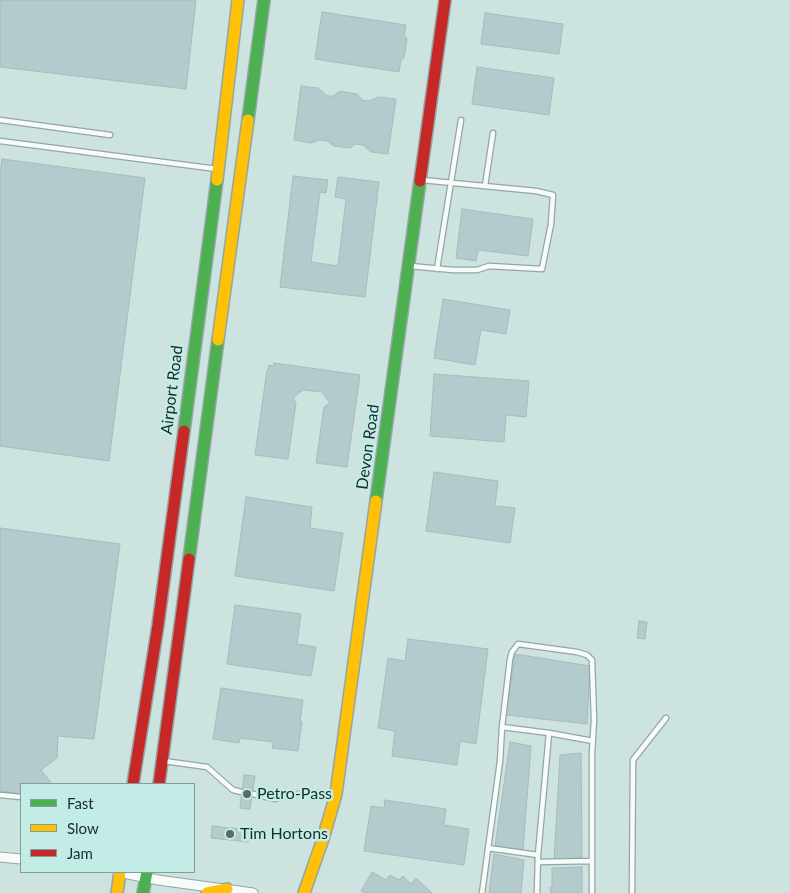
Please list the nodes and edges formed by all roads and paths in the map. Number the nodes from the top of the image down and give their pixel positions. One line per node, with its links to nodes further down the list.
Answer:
1 (238, 0): 9 (main road, Airport Road)
2 (264, 0): 19 (main road)
3 (445, 0): 10 (main road, Devon Road)
4 (0, 120): 7 (lane)
5 (461, 120): 11 (lane)
6 (493, 133): 12 (lane)
7 (110, 135)
8 (0, 141): 9 (lane)
9 (218, 169): 20 (main road, Airport Road)
10 (420, 179): 11 (lane); 13 (main road, Devon Road)
11 (450, 182): 12 (lane); 14 (lane)
12 (485, 186): 14 (lane)
13 (409, 266): 14 (lane); 24 (main road, Devon Road)
14 (437, 269)
15 (666, 718): 45 (lane)
16 (502, 727): 17 (lane); 18 (lane); 27 (lane)
17 (549, 733): 18 (lane); 28 (lane)
18 (593, 741): 31 (lane)
19 (163, 761): 21 (main road); 22 (lane)
20 (133, 783)
21 (159, 783)
22 (242, 792)
23 (252, 794): 24 (lane)
24 (336, 794): 41 (main road, Devon Road)
25 (0, 795): 26 (lane)
26 (20, 797)
27 (488, 848): 28 (lane); 42 (lane)
28 (538, 854): 32 (lane)
29 (0, 857): 30 (street)
30 (20, 859)
31 (592, 861): 32 (lane); 44 (lane)
32 (538, 862): 43 (lane)
33 (119, 873): 37 (main road)
34 (132, 873): 35 (street)
35 (146, 874): 36 (street); 38 (main road)
36 (227, 890): 39 (main road); 40 (street)
37 (117, 893)
38 (144, 893)
39 (207, 893)
40 (253, 893)
41 (304, 893)
42 (482, 893)
43 (537, 893)
44 (592, 893)
45 (632, 893)

